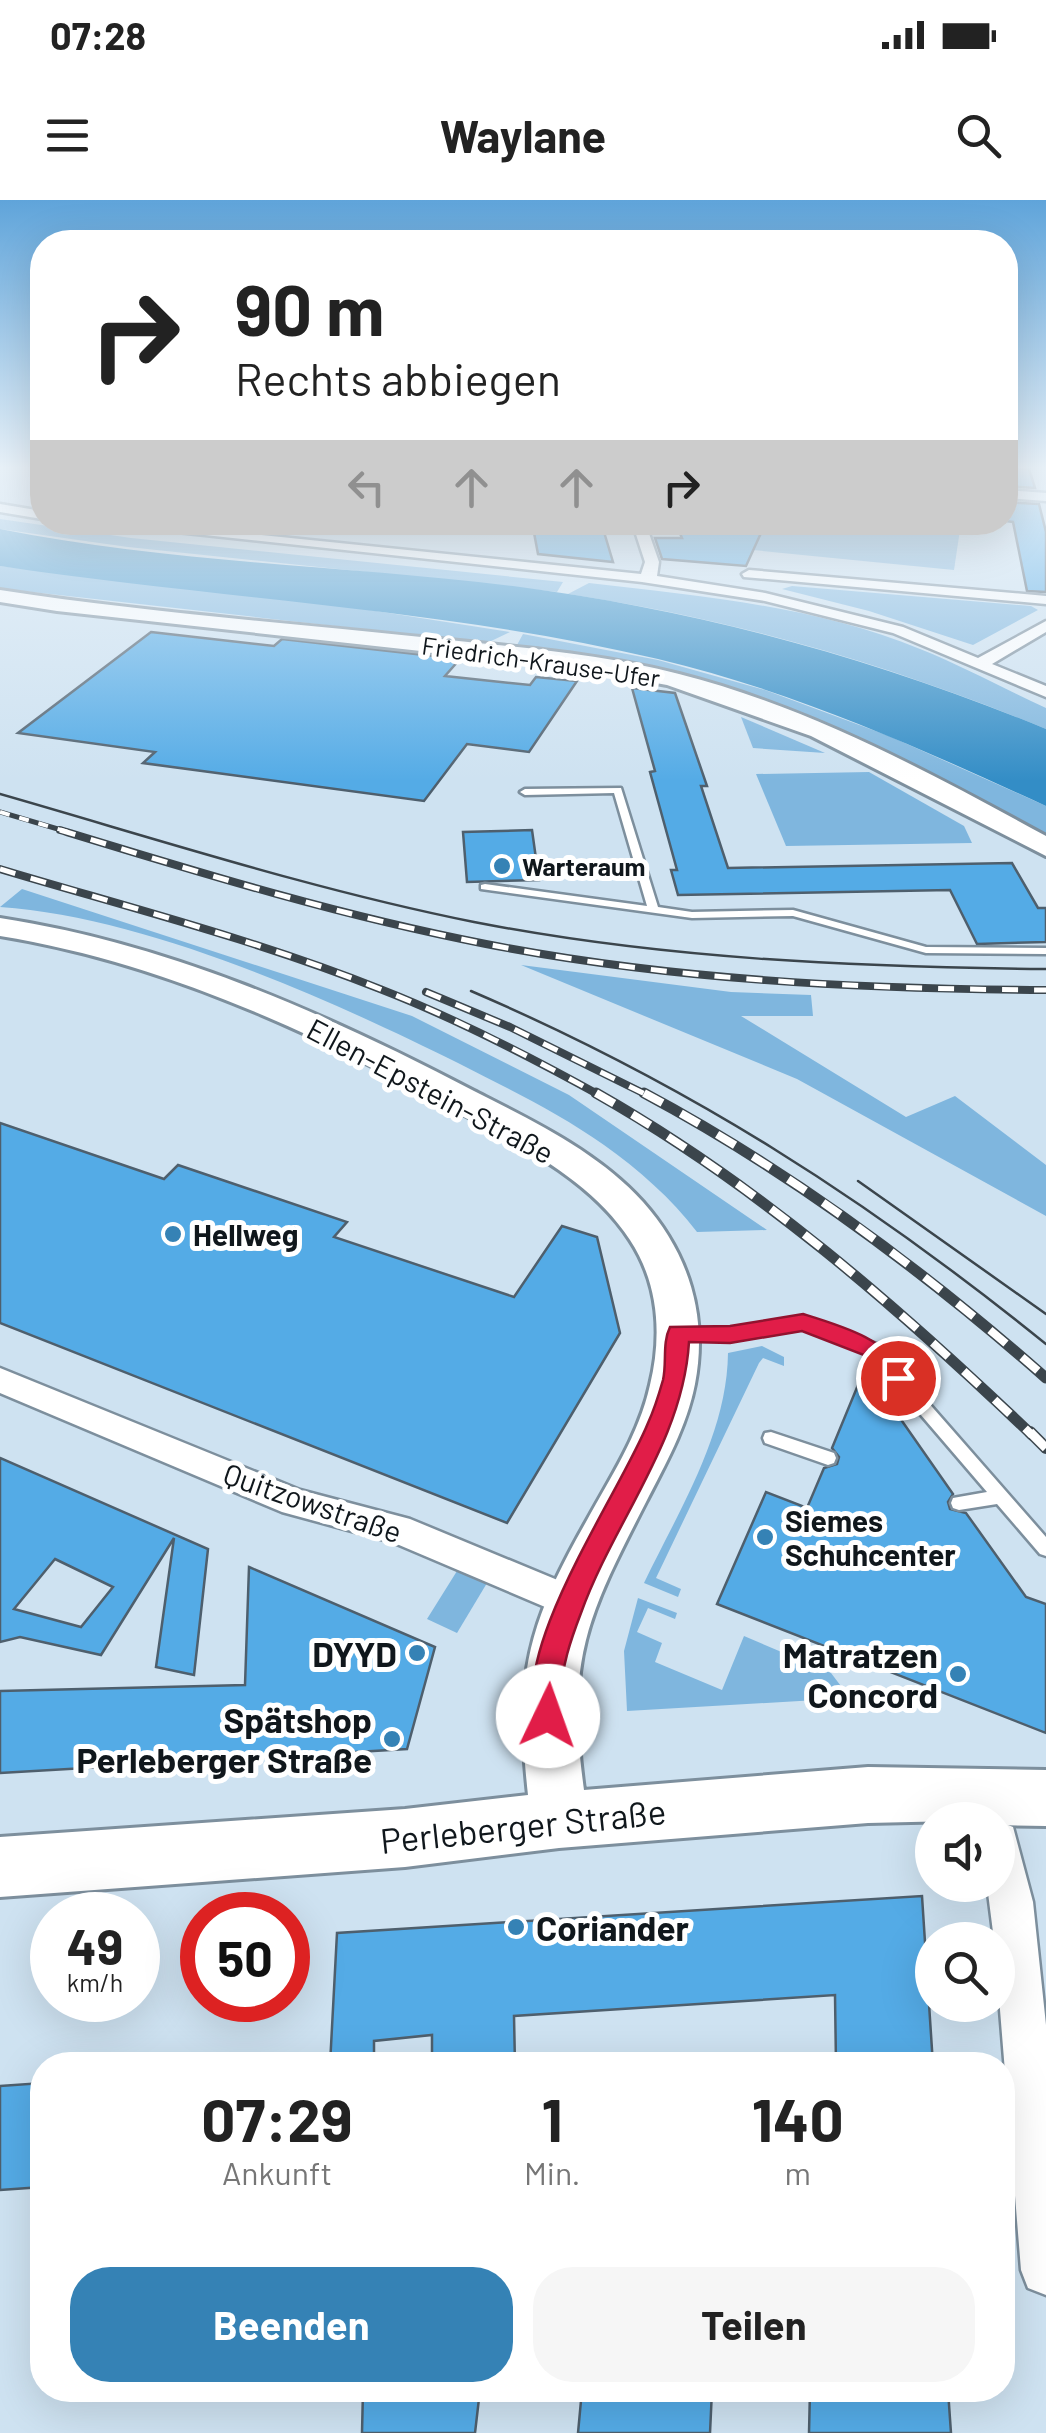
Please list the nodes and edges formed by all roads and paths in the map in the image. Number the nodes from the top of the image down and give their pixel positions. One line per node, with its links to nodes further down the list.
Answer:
1 (583, 572): 4 (street)
2 (651, 572): 4 (street)
3 (749, 574): 6 (street)
4 (642, 578): 8 (street)
5 (0, 596): 11 (main road, Friedrich-Krause-Ufer)
6 (1046, 600)
7 (1046, 626): 8 (street)
8 (983, 662): 9 (street)
9 (1046, 692)
10 (525, 792): 13 (lane)
11 (1046, 848)
12 (485, 887): 13 (lane)
13 (653, 910): 15 (lane)
14 (0, 926): 16 (main road, Ellen-Epstein-Straße)
15 (1046, 952)
16 (678, 1333): 20 (lane); 23 (main road, Ellen-Epstein-Straße)
17 (0, 1380): 23 (street, Quitzowstraße)
18 (770, 1438): 19 (lane)
19 (828, 1458)
20 (1000, 1497): 21 (lane); 22 (lane)
21 (960, 1503)
22 (1046, 1549)
23 (571, 1602): 27 (main road, Ellen-Epstein-Straße)
24 (1046, 1798): 26 (main road, Perleberger Straße)
25 (928, 1802): 27 (main road, Perleberger Straße)
26 (1015, 1810)
27 (560, 1820): 28 (main road, Perleberger Straße)
28 (15, 1866)
29 (1012, 1902): 30 (street)
30 (1046, 2270)

